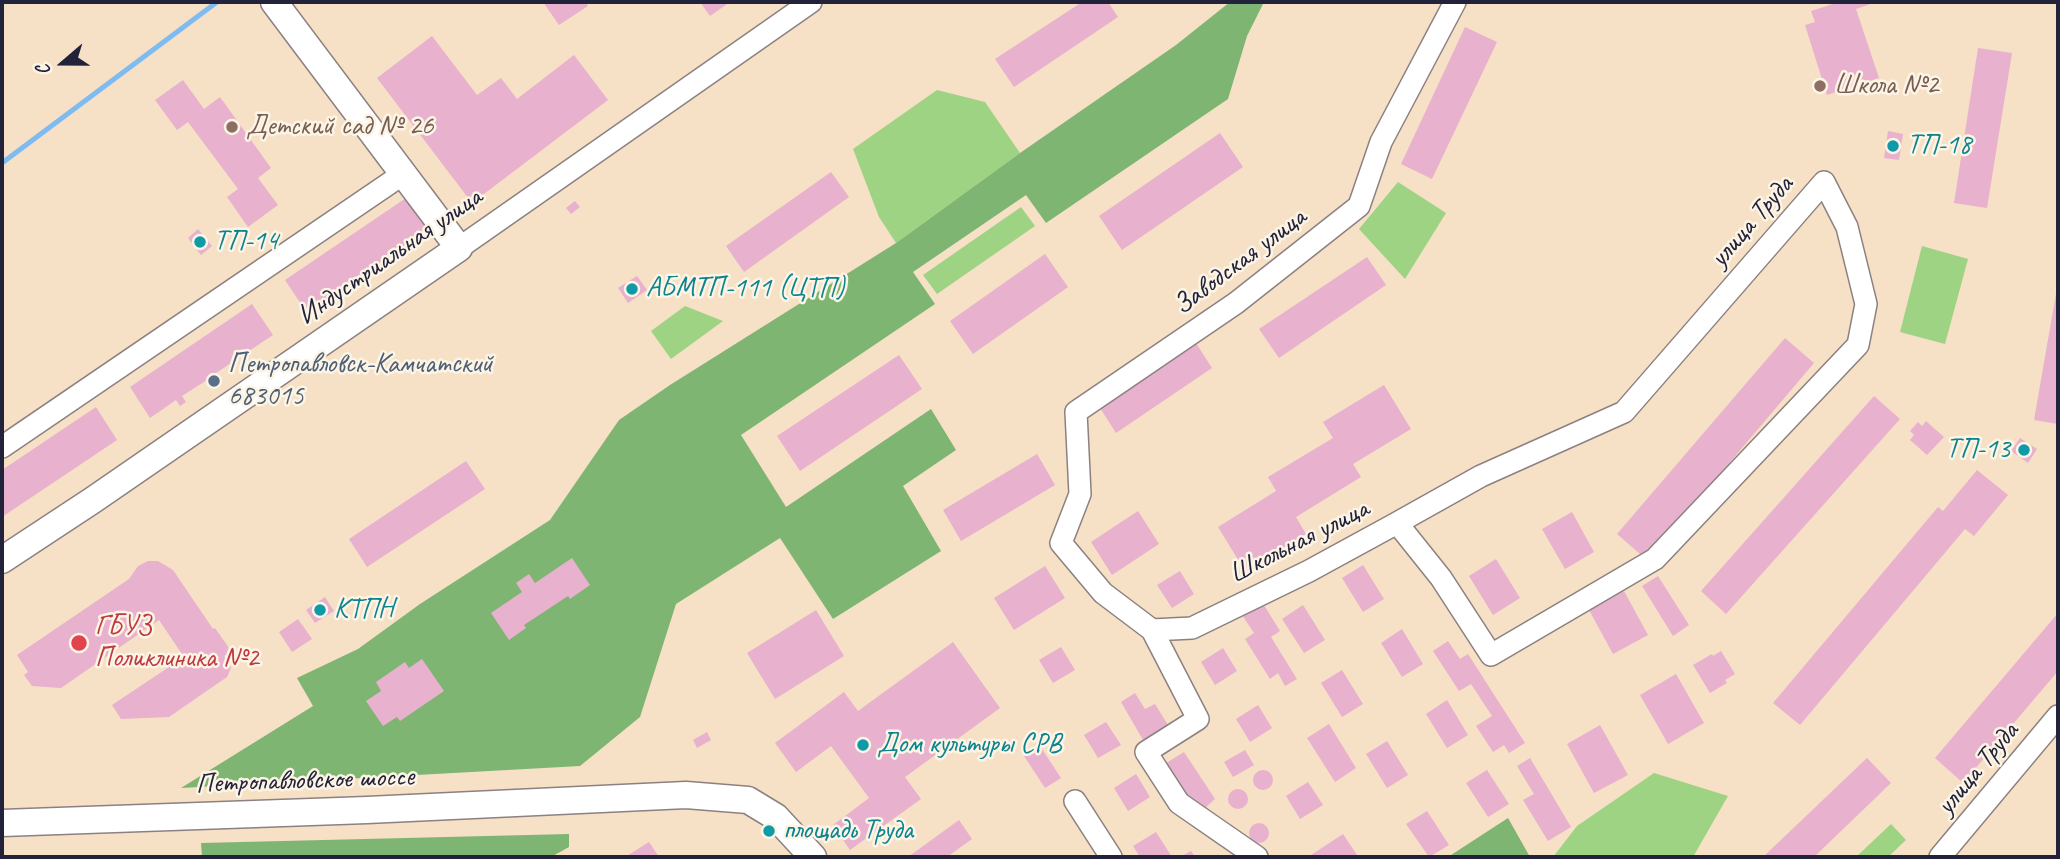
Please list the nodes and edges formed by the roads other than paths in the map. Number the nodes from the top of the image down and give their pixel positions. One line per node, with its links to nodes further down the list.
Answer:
1 (274, 2): 4 (street)
2 (811, 2): 5 (street, Индустриальная улица)
3 (1455, 2): 9 (street, Заводская улица)
4 (403, 174): 5 (street); 6 (street)
5 (459, 248): 8 (street, Индустриальная улица)
6 (2, 447)
7 (1396, 523): 9 (street, Школьная улица); 10 (street, Школьная улица); 10 (street, улица Труда)
8 (2, 560)
9 (1152, 630): 16 (street)
10 (1491, 655)
11 (2058, 716): 17 (street, улица Труда)
12 (1074, 801): 15 (street)
13 (2, 823): 14 (street, Петропавловское шоссе)
14 (813, 857)
15 (1111, 857)
16 (1258, 857)
17 (1940, 857)

